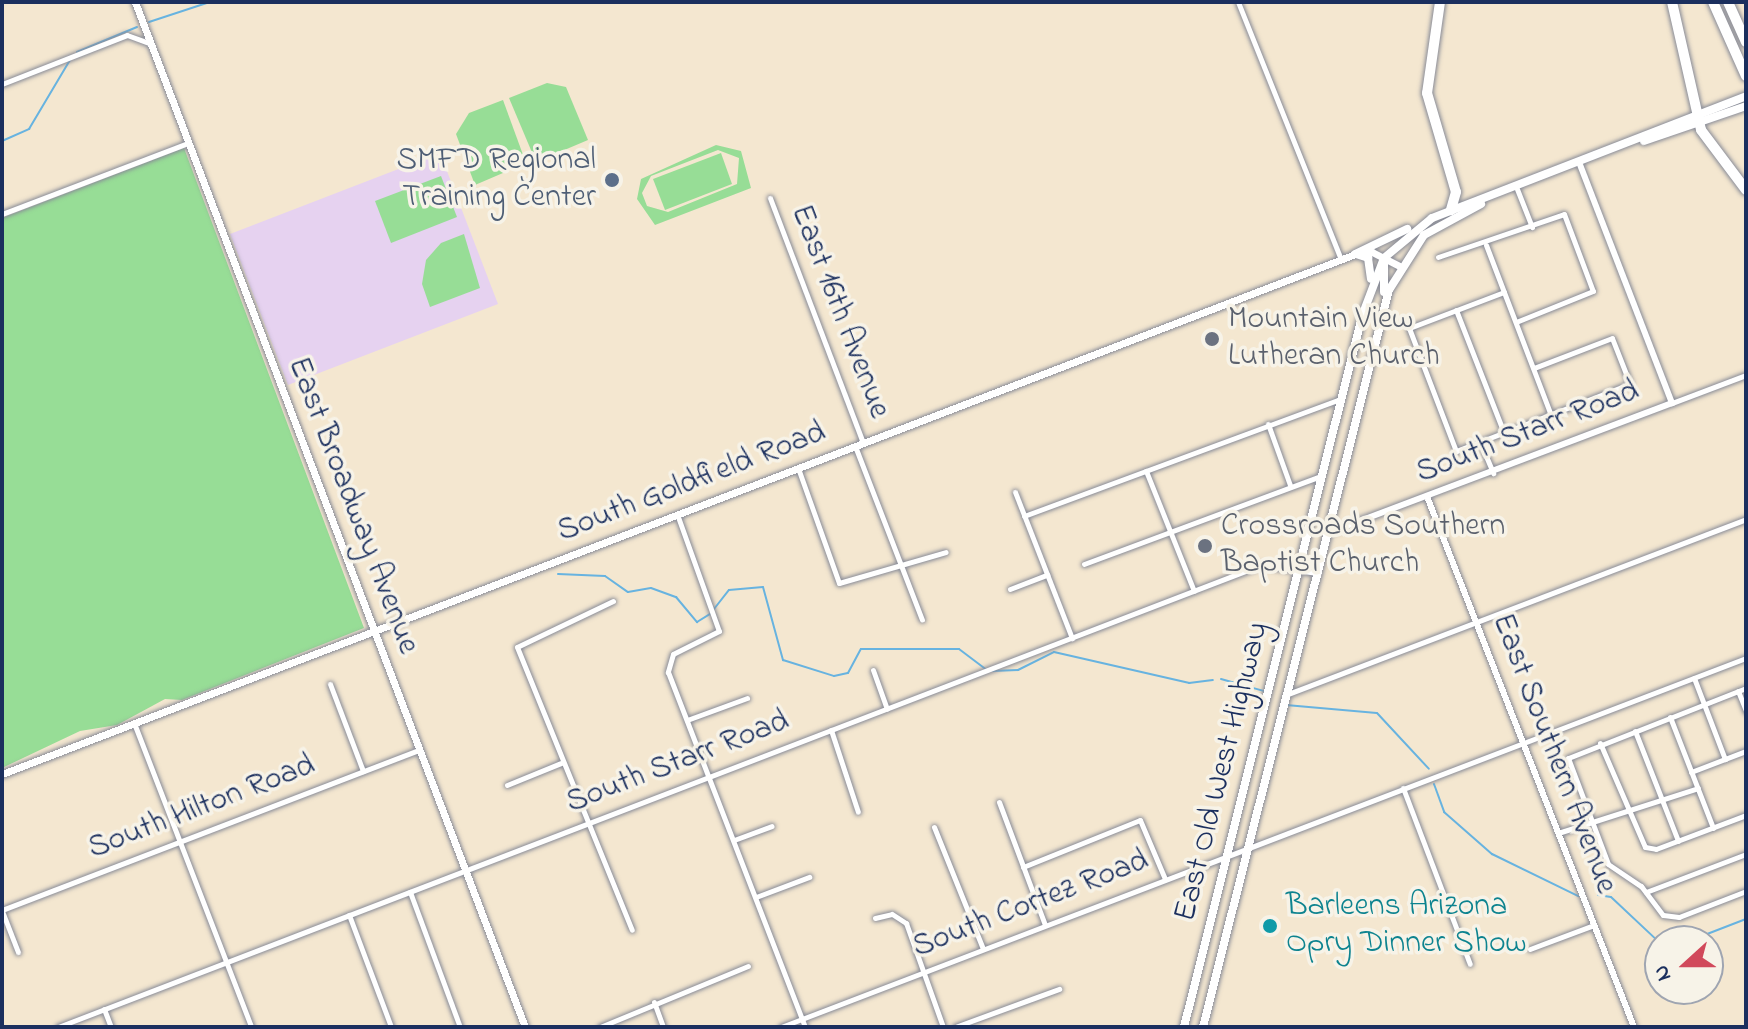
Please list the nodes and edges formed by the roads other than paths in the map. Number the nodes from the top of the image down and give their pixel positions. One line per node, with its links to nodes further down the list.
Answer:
1 (135, 2): 8 (main road, East Broadway Avenue)
2 (1238, 2): 28 (street)
3 (1440, 2): 20 (highway)
4 (1672, 2): 13 (highway)
5 (1713, 2): 9 (highway)
6 (1728, 2): 7 (highway)
7 (1746, 42)
8 (150, 44): 10 (street); 14 (main road, East Broadway Avenue)
9 (1746, 76)
10 (2, 84)
11 (1746, 96): 13 (main road)
12 (1746, 106): 13 (main road)
13 (1697, 120): 15 (main road); 17 (highway)
14 (188, 143): 21 (street); 67 (main road, East Broadway Avenue)
15 (1580, 165): 16 (main road); 38 (street)
16 (1517, 189): 19 (main road); 23 (street)
17 (1746, 190)
18 (770, 198): 43 (street, East 16th Avenue)
19 (1485, 201): 20 (main road, East Old West Highway); 29 (main road, East Old West Highway)
20 (1451, 210): 22 (main road, East Old West Highway)
21 (2, 214)
22 (1423, 223): 25 (main road); 27 (main road, East Old West Highway)
23 (1532, 227): 24 (street); 33 (street)
24 (1486, 245): 26 (street); 31 (street)
25 (1355, 254): 27 (main road, South Goldfield Road); 28 (main road, South Goldfield Road); 30 (main road)
26 (1438, 257)
27 (1384, 258): 29 (main road, South Goldfield Road); 30 (main road, East Old West Highway); 34 (main road)
28 (1341, 259): 43 (main road, South Goldfield Road)
29 (1399, 266): 34 (main road, East Old West Highway)
30 (1371, 283): 37 (main road, East Old West Highway)
31 (1504, 292): 32 (street); 33 (street)
32 (1456, 310): 41 (street); 42 (street)
33 (1516, 322): 35 (street)
34 (1380, 326): 55 (main road, East Old West Highway)
35 (1534, 368): 39 (street); 39 (street)
36 (1746, 375): 38 (street, South Starr Road)
37 (1341, 399): 40 (street); 47 (main road, East Old West Highway)
38 (1672, 403): 46 (street, South Starr Road)
39 (1551, 415): 41 (street)
40 (1268, 424): 45 (street); 48 (street)
41 (1504, 433): 42 (street)
42 (1480, 442): 46 (street)
43 (859, 445): 44 (main road, South Goldfield Road); 58 (street, East 16th Avenue)
44 (798, 468): 51 (main road, South Goldfield Road); 58 (street)
45 (1146, 471): 52 (street); 54 (street)
46 (1493, 473): 50 (street, South Starr Road)
47 (1322, 476): 48 (street); 59 (main road, East Old West Highway)
48 (1290, 485): 54 (street)
49 (1015, 492): 52 (street)
50 (1428, 499): 55 (street, South Starr Road); 66 (street, East Southern Avenue)
51 (677, 514): 67 (main road, South Goldfield Road); 81 (street)
52 (1024, 516): 61 (street)
53 (1746, 519): 66 (street)
54 (1170, 531): 57 (street); 63 (street)
55 (1328, 533): 60 (main road, East Old West Highway)
56 (946, 552): 58 (street)
57 (1084, 564)
58 (902, 566): 65 (street, East 16th Avenue)
59 (1299, 568): 60 (street, South Starr Road); 63 (street, South Starr Road); 114 (main road, East Old West Highway)
60 (1318, 573): 76 (main road, East Old West Highway)
61 (1047, 575): 62 (street); 68 (street)
62 (1010, 589)
63 (1194, 591): 68 (street, South Starr Road)
64 (613, 601): 90 (street)
65 (922, 620)
66 (1476, 622): 76 (street); 85 (street, East Southern Avenue)
67 (374, 631): 82 (main road, South Goldfield Road); 87 (main road, East Broadway Avenue)
68 (1072, 638): 78 (street, South Starr Road)
69 (1746, 658): 71 (street, South Cortez Road)
70 (873, 670): 78 (street)
71 (1694, 678): 77 (street); 85 (street, South Cortez Road)
72 (330, 684): 91 (street)
73 (1746, 688): 74 (street)
74 (1738, 691): 77 (street); 79 (street)
75 (747, 698): 81 (street)
76 (1285, 701): 112 (main road, East Old West Highway)
77 (1704, 704): 80 (street); 89 (street)
78 (887, 709): 83 (street, South Starr Road)
79 (1746, 711)
80 (1670, 717): 84 (street); 92 (street)
81 (687, 720): 94 (street)
82 (134, 723): 93 (main road, South Goldfield Road); 111 (street)
83 (831, 730): 94 (street, South Starr Road); 101 (street)
84 (1635, 731): 86 (street); 98 (street)
85 (1523, 742): 96 (street, South Cortez Road); 108 (street, East Southern Avenue)
86 (1600, 743): 100 (street); 103 (street)
87 (419, 750): 91 (street, South Hilton Road); 116 (main road, East Broadway Avenue)
88 (1746, 751): 89 (street)
89 (1725, 759): 92 (street)
90 (561, 763): 95 (street); 104 (street)
91 (363, 771): 111 (street, South Hilton Road)
92 (1691, 772): 97 (street)
93 (2, 774)
94 (710, 777): 104 (street, South Starr Road); 109 (street)
95 (507, 785)
96 (1403, 788): 112 (street, South Cortez Road); 133 (street)
97 (1698, 788): 98 (street); 107 (street)
98 (1661, 797): 100 (street); 110 (street)
99 (999, 802): 115 (street)
100 (1625, 807): 103 (street); 110 (street)
101 (858, 812)
102 (1746, 815): 107 (street)
103 (1591, 820): 108 (street); 121 (street)
104 (588, 824): 116 (street, South Starr Road); 128 (street)
105 (772, 826): 109 (street)
106 (934, 827): 129 (street)
107 (1713, 828): 110 (street)
108 (1558, 833): 127 (street, East Southern Avenue)
109 (734, 840): 122 (street)
110 (1678, 841)
111 (179, 842): 123 (street, South Hilton Road); 132 (street)
112 (1248, 849): 114 (street, South Cortez Road); 153 (main road, East Old West Highway)
113 (1746, 854): 121 (street)
114 (1227, 856): 118 (street, South Cortez Road); 152 (main road, East Old West Highway)
115 (1023, 867): 118 (street); 126 (street)
116 (465, 871): 120 (street, South Starr Road); 146 (main road, East Broadway Avenue)
117 (809, 877): 122 (street)
118 (1165, 879): 126 (street, South Cortez Road)
119 (1746, 891): 121 (street)
120 (410, 892): 124 (street, South Starr Road); 145 (street)
121 (1646, 892)
122 (756, 897): 139 (street)
123 (2, 911): 131 (street)
124 (349, 915): 132 (street, South Starr Road); 144 (street)
125 (875, 918): 135 (street)
126 (1045, 925): 129 (street, South Cortez Road)
127 (1594, 925): 130 (street); 154 (street, East Southern Avenue)
128 (632, 930)
129 (983, 949): 135 (street, South Cortez Road)
130 (1530, 949)
131 (18, 952)
132 (226, 963): 138 (street, South Starr Road); 143 (street)
133 (1470, 964)
134 (748, 966): 137 (street)
135 (923, 972): 139 (street, South Cortez Road); 150 (street)
136 (1059, 989): 151 (street)
137 (654, 1002): 140 (street); 147 (street)
138 (104, 1009): 141 (street, South Starr Road); 142 (street)
139 (802, 1019): 148 (street, South Cortez Road); 149 (street)
140 (600, 1026)
141 (58, 1027)
142 (111, 1027)
143 (249, 1027)
144 (391, 1027)
145 (460, 1027)
146 (525, 1027)
147 (663, 1027)
148 (781, 1027)
149 (805, 1027)
150 (943, 1027)
151 (955, 1027)
152 (1184, 1027)
153 (1203, 1027)
154 (1634, 1027)

